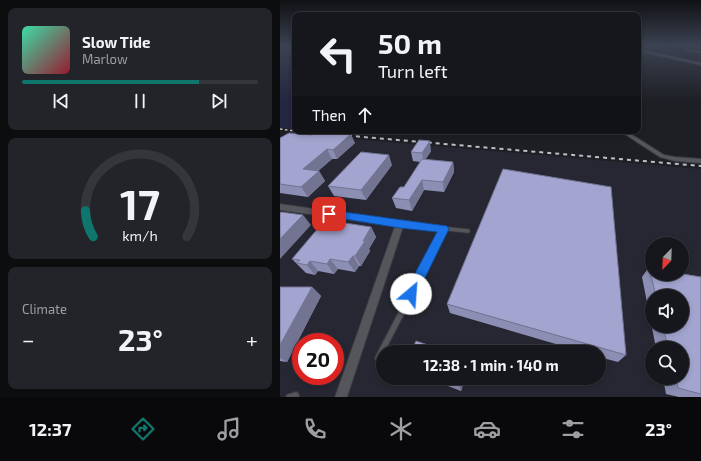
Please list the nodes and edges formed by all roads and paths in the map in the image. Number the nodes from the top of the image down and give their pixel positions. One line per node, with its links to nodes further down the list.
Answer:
1 (628, 134): 2 (street)
2 (701, 160)
3 (280, 207): 4 (street)
4 (400, 224): 5 (lane); 10 (street)
5 (444, 229): 6 (lane); 7 (lane)
6 (468, 231)
7 (385, 345)
8 (289, 397): 9 (lane)
9 (296, 397)
10 (341, 397)

